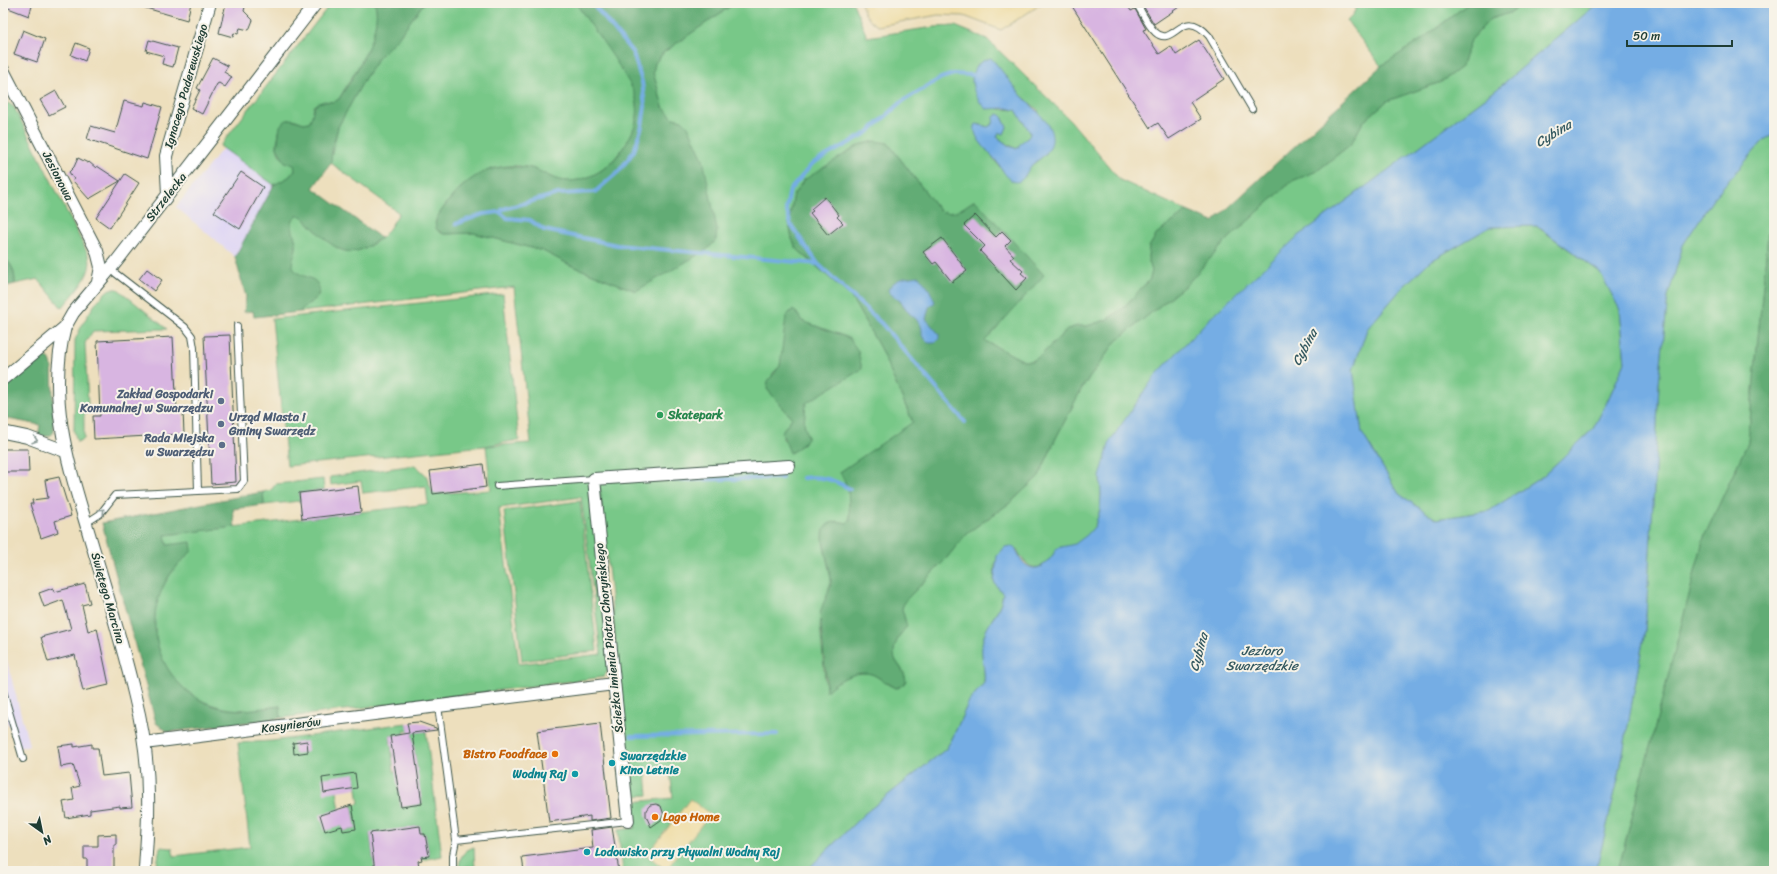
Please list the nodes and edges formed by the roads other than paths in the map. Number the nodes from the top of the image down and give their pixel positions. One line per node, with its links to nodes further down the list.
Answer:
1 (210, 3): 6 (street, Ignacego Paderewskiego)
2 (316, 3): 6 (street, Strzelecka)
3 (1136, 3): 5 (lane)
4 (3, 70): 8 (street, Jesionowa)
5 (1252, 109)
6 (168, 194): 7 (street, Strzelecka)
7 (110, 269): 8 (street, Strzelecka); 17 (lane)
8 (97, 283): 9 (street, Strzelecka)
9 (65, 326): 11 (street, Strzelecka); 13 (street, Świętego Marcina)
10 (236, 326): 17 (lane)
11 (3, 379)
12 (3, 432): 13 (street, one-way to 13)
13 (65, 452): 18 (street, Świętego Marcina)
14 (789, 466): 15 (street)
15 (594, 479): 16 (lane); 19 (street, Ścieżka imienia Piotra Choryńskiego)
16 (497, 486)
17 (198, 491): 18 (lane, one-way to 17)
18 (86, 523): 22 (street, Świętego Marcina)
19 (614, 684): 21 (street, Kosynierów); 24 (street, Ścieżka imienia Piotra Choryńskiego)
20 (3, 691): 23 (lane)
21 (438, 706): 22 (street, Kosynierów); 25 (lane)
22 (144, 743): 26 (street, Świętego Marcina)
23 (23, 759)
24 (628, 821): 25 (lane)
25 (456, 840): 27 (lane)
26 (144, 871)
27 (453, 871)

